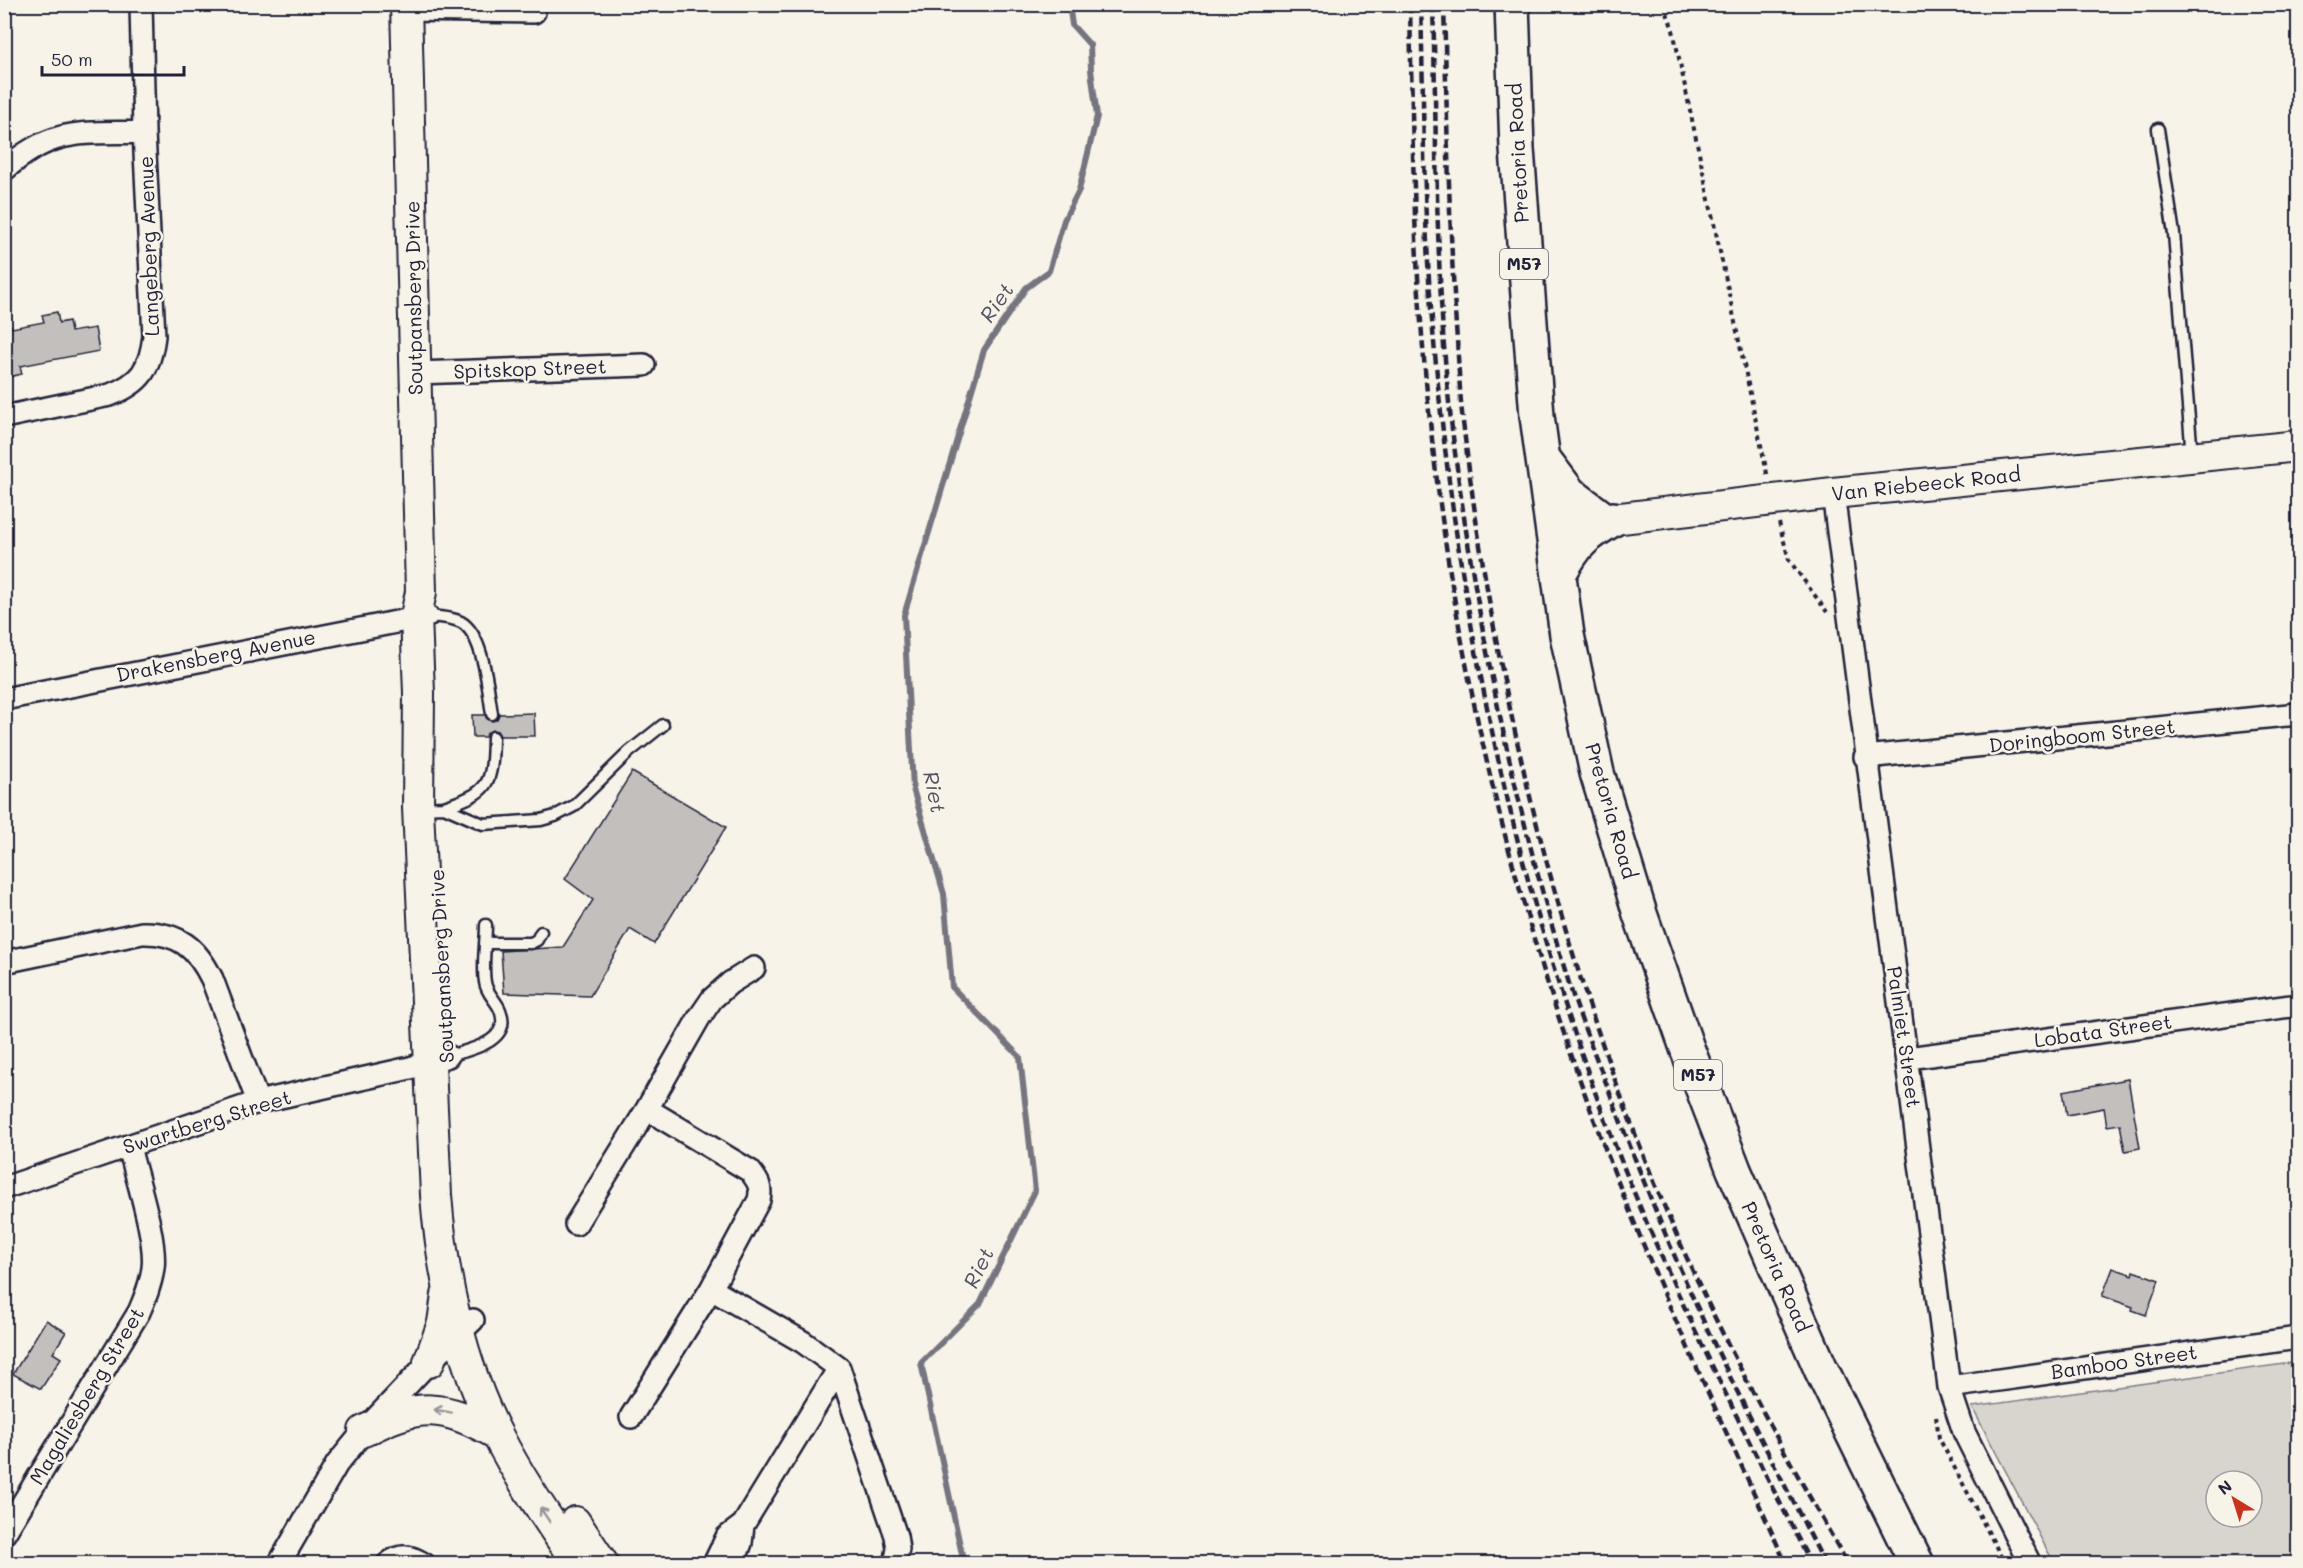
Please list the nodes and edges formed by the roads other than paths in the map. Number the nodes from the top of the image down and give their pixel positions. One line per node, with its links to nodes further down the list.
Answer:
1 (141, 4): 6 (street, Langeberg Avenue)
2 (1512, 4): 13 (main road, Pretoria Road / M57)
3 (406, 7): 4 (street); 9 (street, Soutpansberg Drive)
4 (534, 12)
5 (2158, 129): 12 (lane)
6 (144, 132): 7 (street); 10 (street, Langeberg Avenue)
7 (4, 170)
8 (644, 365): 9 (street, Spitskop Street)
9 (416, 373): 18 (street, Soutpansberg Drive)
10 (4, 417)
11 (2298, 446): 12 (street, Van Riebeeck Road)
12 (2192, 457): 14 (street, Van Riebeeck Road)
13 (1544, 460): 15 (main road); 16 (main road, Pretoria Road / M57)
14 (1833, 493): 15 (street, Van Riebeeck Road); 24 (street, Palmiet Street)
15 (1609, 519): 16 (street, Van Riebeeck Road); 17 (main road)
16 (1553, 522): 17 (main road, Pretoria Road / M57)
17 (1559, 574): 59 (main road, Pretoria Road / M57)
18 (422, 608): 19 (street, Drakensberg Avenue); 20 (lane); 25 (street, Soutpansberg Drive)
19 (6, 693)
20 (492, 714)
21 (2298, 714): 24 (street, Doringboom Street)
22 (663, 725): 25 (lane)
23 (493, 737): 25 (lane)
24 (1865, 758): 32 (street, Palmiet Street)
25 (432, 808): 33 (street, Soutpansberg Drive)
26 (486, 925): 28 (lane)
27 (541, 932): 28 (lane)
28 (486, 943): 33 (lane)
29 (4, 962): 34 (street)
30 (753, 968): 35 (street)
31 (2298, 1005): 32 (street, Lobata Street)
32 (1908, 1058): 45 (street, Palmiet Street)
33 (439, 1059): 34 (street, Swartberg Street); 39 (street, Soutpansberg Drive); 41 (street, Soutpansberg Drive)
34 (258, 1102): 36 (street, Swartberg Street)
35 (647, 1109): 38 (street); 40 (street)
36 (129, 1146): 37 (street, Swartberg Street); 50 (street, Magaliesberg Street)
37 (4, 1188)
38 (576, 1224)
39 (448, 1286): 41 (street, Soutpansberg Drive); 43 (street)
40 (711, 1289): 44 (street); 46 (street)
41 (466, 1326): 43 (street); 48 (street); 55 (street)
42 (2298, 1338): 45 (street, Bamboo Street)
43 (429, 1362): 47 (street)
44 (839, 1368): 49 (street); 58 (street)
45 (1949, 1386): 60 (street, Palmiet Street)
46 (631, 1417)
47 (364, 1431): 48 (street, one-way to 47); 51 (street)
48 (497, 1434): 54 (street, one-way to 48)
49 (743, 1525): 56 (street); 57 (street)
50 (4, 1534)
51 (279, 1563)
52 (388, 1563): 53 (street)
53 (424, 1563)
54 (578, 1563)
55 (603, 1563)
56 (714, 1563)
57 (733, 1563)
58 (895, 1563)
59 (1917, 1563)
60 (2031, 1563)

